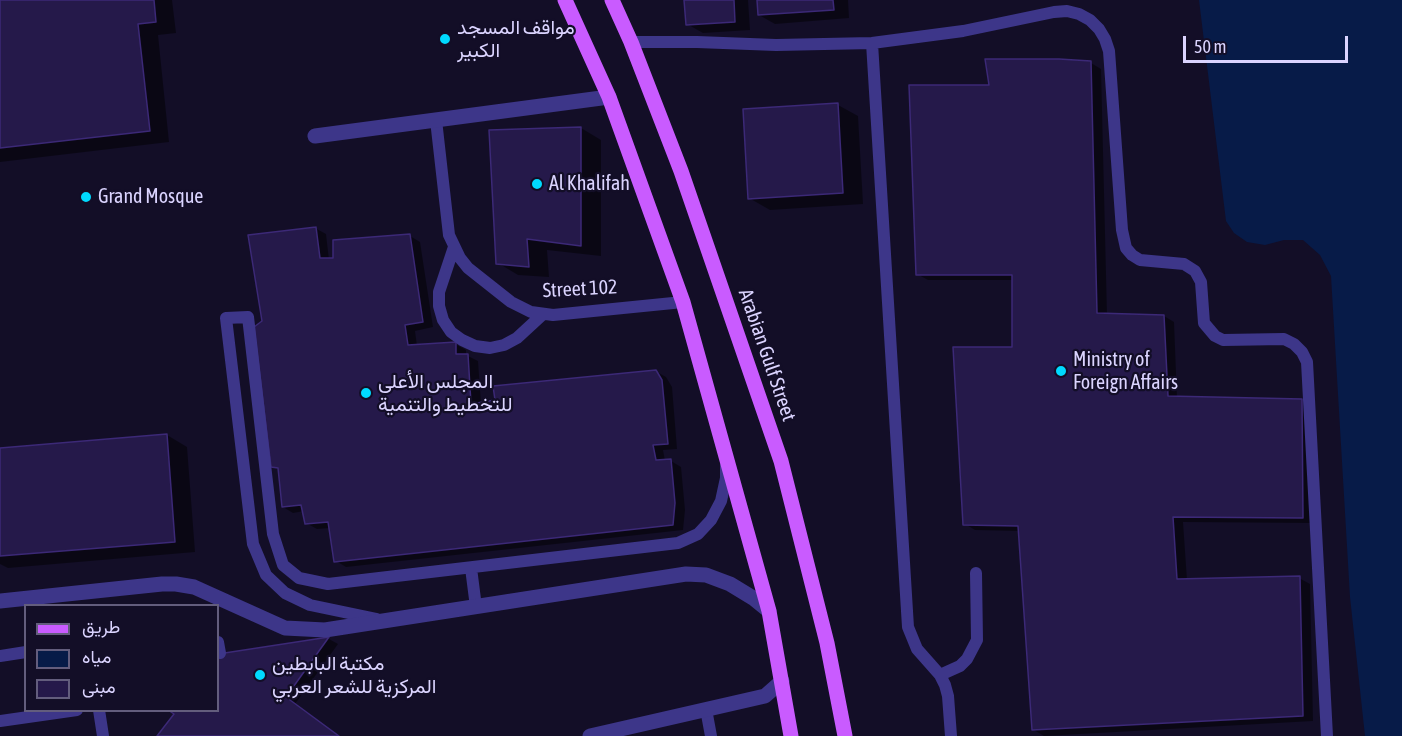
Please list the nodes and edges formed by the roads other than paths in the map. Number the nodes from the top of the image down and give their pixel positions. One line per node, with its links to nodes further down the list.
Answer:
1 (565, 0): 5 (main road)
2 (612, 0): 3 (main road, Arabian Gulf Street)
3 (631, 42): 4 (lane); 31 (main road, Arabian Gulf Street)
4 (872, 43): 21 (lane); 33 (lane)
5 (609, 97): 6 (street); 9 (main road)
6 (436, 120): 7 (street); 8 (lane, Street 102)
7 (315, 136)
8 (454, 247): 10 (lane, Street 102); 10 (lane)
9 (683, 302): 10 (lane, Street 102); 11 (main road)
10 (542, 315)
11 (726, 453): 12 (lane); 17 (main road)
12 (471, 568): 16 (lane); 18 (lane)
13 (976, 573): 21 (lane)
14 (82, 599): 15 (street); 18 (street)
15 (0, 601)
16 (476, 607): 17 (street); 18 (street)
17 (769, 611): 22 (main road)
18 (385, 621)
19 (24, 652): 20 (lane)
20 (0, 656)
21 (940, 675): 32 (lane)
22 (782, 681): 23 (street); 30 (main road)
23 (706, 710): 28 (street); 29 (lane)
24 (68, 712): 26 (lane)
25 (99, 712): 27 (lane)
26 (0, 720)
27 (103, 736)
28 (591, 736)
29 (711, 736)
30 (791, 736)
31 (845, 736)
32 (951, 736)
33 (1327, 736)

